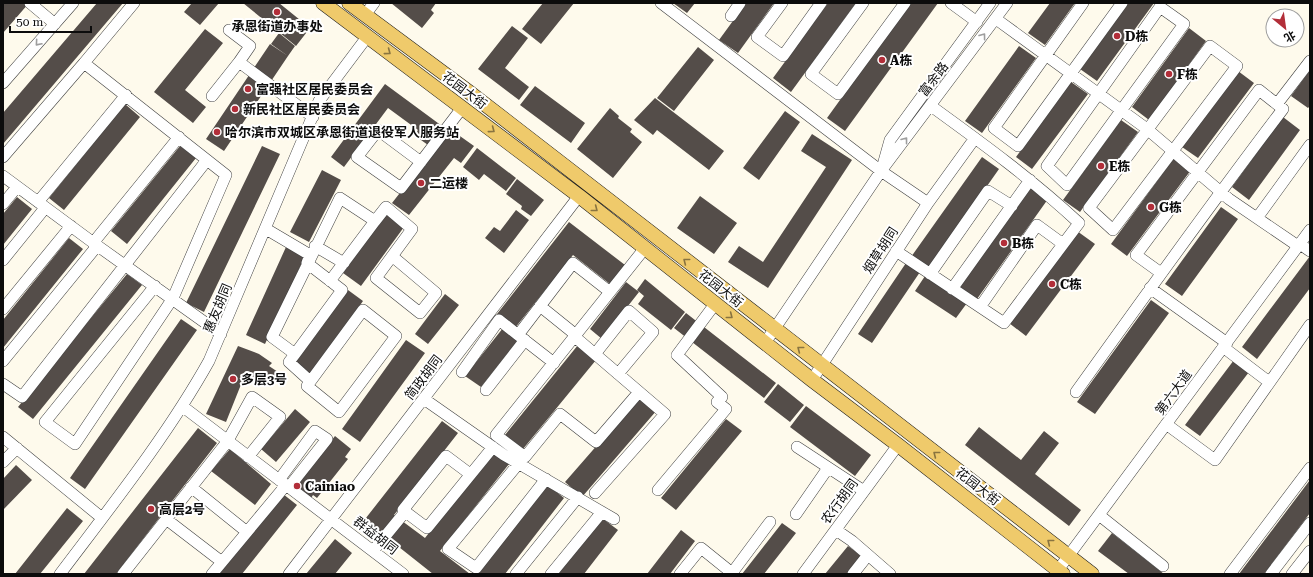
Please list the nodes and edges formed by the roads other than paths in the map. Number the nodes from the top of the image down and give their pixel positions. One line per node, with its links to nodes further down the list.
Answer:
1 (30, 3): 22 (street)
2 (73, 3): 22 (street)
3 (134, 3): 28 (street)
4 (323, 3): 24 (main road, 花园大街)
5 (349, 3): 18 (main road, 花园大街)
6 (374, 3): 18 (street)
7 (661, 3): 47 (street)
8 (740, 3): 19 (street)
9 (782, 3): 10 (street)
10 (821, 3)
11 (863, 3): 12 (street)
12 (905, 3)
13 (951, 3): 21 (street)
14 (990, 3): 21 (street, 富余路)
15 (1007, 3): 20 (street, 富余路)
16 (1083, 3): 25 (street)
17 (1122, 3): 29 (street)
18 (365, 15): 87 (main road, 花园大街, one-way to 18)
19 (731, 16)
20 (996, 19): 25 (street); 35 (street, 富余路, one-way to 20)
21 (977, 22): 47 (street, 富余路)
22 (55, 24): 30 (street, one-way to 30)
23 (229, 30): 27 (street)
24 (367, 37): 36 (main road, 花园大街, one-way to 36); 38 (street, 惠友胡同)
25 (1046, 55): 29 (street); 29 (street)
26 (1310, 61): 34 (street)
27 (239, 62): 33 (street); 38 (street)
28 (84, 63): 32 (street); 44 (street)
29 (1070, 72): 31 (street)
30 (3, 82)
31 (1098, 93): 37 (street); 37 (street); 37 (street)
32 (126, 95): 40 (street); 56 (street)
33 (212, 96)
34 (1277, 104): 48 (street); 52 (street)
35 (931, 106): 41 (street); 47 (street, 富余路, one-way to 35)
36 (462, 108): 46 (street); 53 (main road, 花园大街, one-way to 53)
37 (1123, 111): 39 (street)
38 (313, 117): 61 (street, 惠友胡同)
39 (1147, 129): 43 (street); 43 (street); 43 (street)
40 (179, 137): 45 (street); 63 (street)
41 (975, 138): 50 (street); 54 (street, 烟草胡同)
42 (1310, 145): 58 (street)
43 (1174, 151): 48 (street)
44 (3, 157)
45 (207, 160): 73 (street); 81 (street)
46 (421, 162): 46 (street)
47 (881, 171): 54 (street); 87 (street, 富余路)
48 (1198, 171): 52 (street); 74 (street)
49 (3, 176): 51 (street)
50 (1030, 180): 57 (street); 64 (street)
51 (17, 186): 55 (street); 56 (street)
52 (1220, 191): 58 (street); 74 (street)
53 (579, 196): 66 (main road, 花园大街, one-way to 66); 107 (street, 简政胡同)
54 (928, 203): 67 (street, 烟草胡同)
55 (3, 204)
56 (42, 205): 60 (street); 71 (street)
57 (1012, 206): 75 (street); 79 (street)
58 (1257, 218): 65 (street)
59 (375, 221): 69 (street); 70 (street); 72 (street)
60 (71, 226): 63 (street); 85 (street)
61 (266, 229): 69 (street); 88 (street, 惠友胡同)
62 (1310, 230): 65 (street, 第六大道)
63 (95, 244): 73 (street); 95 (street)
64 (1063, 244): 84 (street); 84 (street)
65 (1299, 245): 68 (street); 92 (street, 第六大道)
66 (645, 248): 80 (street); 82 (main road, 花园大街)
67 (896, 251): 75 (street); 97 (street, 烟草胡同)
68 (1310, 251)
69 (311, 255): 72 (street); 76 (street); 93 (street)
70 (392, 256): 70 (street)
71 (3, 260)
72 (344, 263): 76 (street)
73 (126, 266): 77 (street); 103 (street)
74 (1161, 272): 78 (street)
75 (930, 274): 79 (street)
76 (330, 281): 93 (street)
77 (155, 286): 81 (street); 81 (street)
78 (1150, 288): 92 (street); 106 (street)
79 (952, 289): 84 (street)
80 (610, 292): 83 (street); 89 (street)
81 (173, 298): 88 (street)
82 (715, 304): 91 (main road, 花园大街, one-way to 91); 125 (street)
83 (540, 306): 89 (street); 90 (street)
84 (980, 307)
85 (3, 309)
86 (1310, 324): 102 (street)
87 (775, 329): 91 (street, 富余路); 97 (main road, 花园大街, one-way to 87)
88 (221, 334): 108 (street, 惠友胡同)
89 (575, 336): 94 (street); 96 (street)
90 (521, 337): 96 (street); 98 (street); 104 (street)
91 (765, 343): 100 (main road, 花园大街)
92 (1225, 345): 102 (street); 109 (street, 第六大道)
93 (295, 354): 101 (street)
94 (595, 354): 99 (street); 99 (street)
95 (3, 361)
96 (554, 363): 105 (street)
97 (821, 365): 100 (street, 烟草胡同); 144 (main road, 花园大街, one-way to 97)
98 (462, 372)
99 (618, 374): 105 (street)
100 (812, 380): 112 (main road, 花园大街)
101 (310, 381): 101 (street)
102 (1269, 382): 109 (street)
103 (3, 384)
104 (486, 390)
105 (639, 392): 127 (street)
106 (1076, 392)
107 (424, 399): 113 (street); 135 (street, 简政胡同)
108 (182, 406): 111 (street, 群益胡同); 133 (street, 惠友胡同)
109 (1166, 424): 132 (street, 第六大道)
110 (3, 437): 115 (street)
111 (227, 442): 116 (street, 群益胡同); 116 (street); 124 (street)
112 (898, 445): 126 (street, 农行胡同); 147 (main road, 花园大街)
113 (493, 446): 118 (street); 121 (street)
114 (797, 447): 119 (street)
115 (17, 448): 117 (street); 133 (street)
116 (248, 457): 123 (street, 群益胡同)
117 (3, 462)
118 (519, 463): 122 (street); 122 (street)
119 (828, 468): 126 (street); 131 (street)
120 (1310, 468): 161 (street)
121 (470, 474): 129 (street); 129 (street)
122 (546, 479): 128 (street)
123 (285, 484): 135 (street, 群益胡同); 140 (street)
124 (191, 487): 134 (street); 140 (street)
125 (658, 490)
126 (864, 491): 139 (street, 农行胡同)
127 (595, 493)
128 (578, 497): 130 (street); 154 (street)
129 (405, 512): 141 (street)
130 (602, 512): 136 (street); 155 (street)
131 (796, 514)
132 (1099, 515): 144 (street, 第六大道); 146 (street)
133 (102, 518): 149 (street, 惠友胡同)
134 (166, 519): 145 (street); 150 (street)
135 (332, 519): 141 (street, 群益胡同); 152 (street, 简政胡同)
136 (614, 519)
137 (770, 522): 148 (street)
138 (1310, 523): 162 (street)
139 (836, 530): 143 (street); 157 (street, 农行胡同)
140 (247, 532): 145 (street)
141 (373, 551): 153 (street, 群益胡同)
142 (1310, 551): 163 (street)
143 (868, 555): 158 (street); 159 (street)
144 (1069, 556): 147 (street, 第六大道); 160 (main road, 花园大街)
145 (222, 562): 151 (street)
146 (1163, 566)
147 (1060, 572)
148 (731, 573): 156 (street)
149 (60, 574)
150 (123, 574)
151 (212, 574)
152 (289, 574)
153 (403, 574)
154 (516, 574)
155 (551, 574)
156 (680, 574)
157 (803, 574)
158 (853, 574)
159 (890, 574)
160 (1092, 574)
161 (1230, 574)
162 (1271, 574)
163 (1292, 574)

